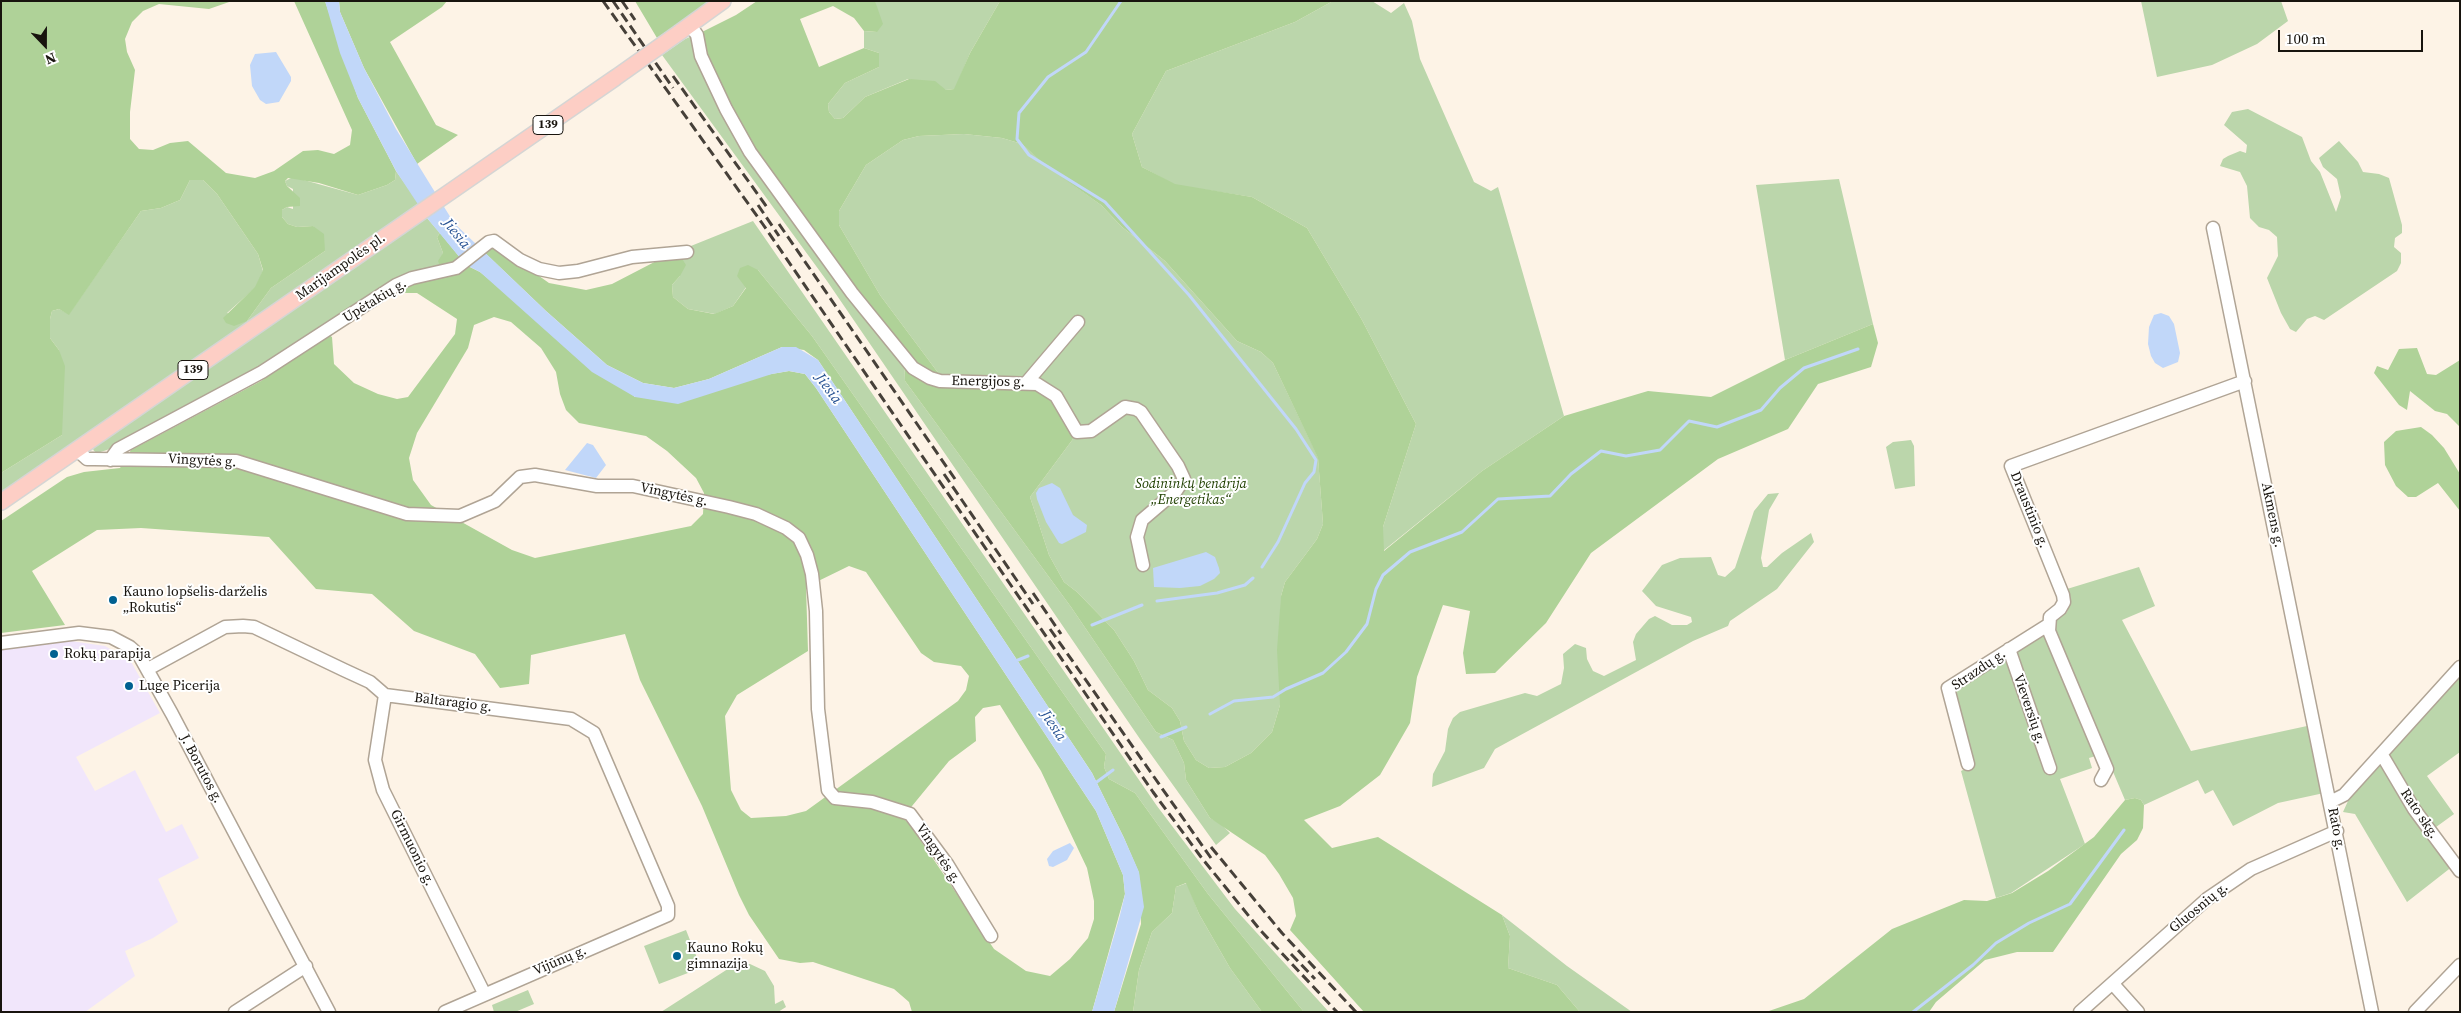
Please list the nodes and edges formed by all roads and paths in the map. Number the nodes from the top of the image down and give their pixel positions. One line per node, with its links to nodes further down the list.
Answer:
1 (724, 1): 2 (main road, 139)
2 (685, 28): 6 (street, Energijos g.); 8 (main road, Marijampolės pl. / 139, bridge)
3 (2214, 228): 7 (street, Akmens g.)
4 (687, 252): 9 (street, Upėtakių g.)
5 (1078, 322): 6 (street)
6 (1027, 382): 11 (street, Energijos g.)
7 (2245, 382): 12 (street, Draustinio g.); 22 (street, Akmens g.)
8 (77, 450): 9 (street, Vingytės g.); 10 (main road, Marijampolės pl. / 139)
9 (110, 460): 26 (street, Vingytės g.)
10 (1, 502)
11 (1143, 565)
12 (2048, 625): 14 (street, Strazdų g.); 21 (street)
13 (1, 643): 16 (street, J. Borutos g.)
14 (2009, 650): 19 (street, Strazdų g.); 20 (street, Vieversių g.)
15 (2460, 667): 18 (street, Rato g.)
16 (148, 669): 17 (street, Baltaragio g.); 28 (street, J. Borutos g.)
17 (385, 694): 25 (street, Baltaragio g.); 30 (street, Girmuonio g.)
18 (2382, 755): 22 (street, Rato g.); 24 (street, Rato skg.)
19 (1968, 764)
20 (2050, 768)
21 (2102, 780)
22 (2330, 802): 23 (street, Rato g.)
23 (2337, 831): 29 (street, Gluosnių g.); 36 (street, Rato g.)
24 (2460, 871)
25 (668, 906): 30 (street, Vijūnų g.)
26 (991, 936)
27 (2460, 965): 37 (street)
28 (306, 966): 31 (street); 32 (street, J. Borutos g.)
29 (2113, 984): 34 (street, Gluosnių g.); 35 (street)
30 (484, 993): 33 (street, Vijūnų g.)
31 (235, 1012)
32 (329, 1012)
33 (445, 1012)
34 (2080, 1012)
35 (2138, 1012)
36 (2372, 1012)
37 (2415, 1012)

